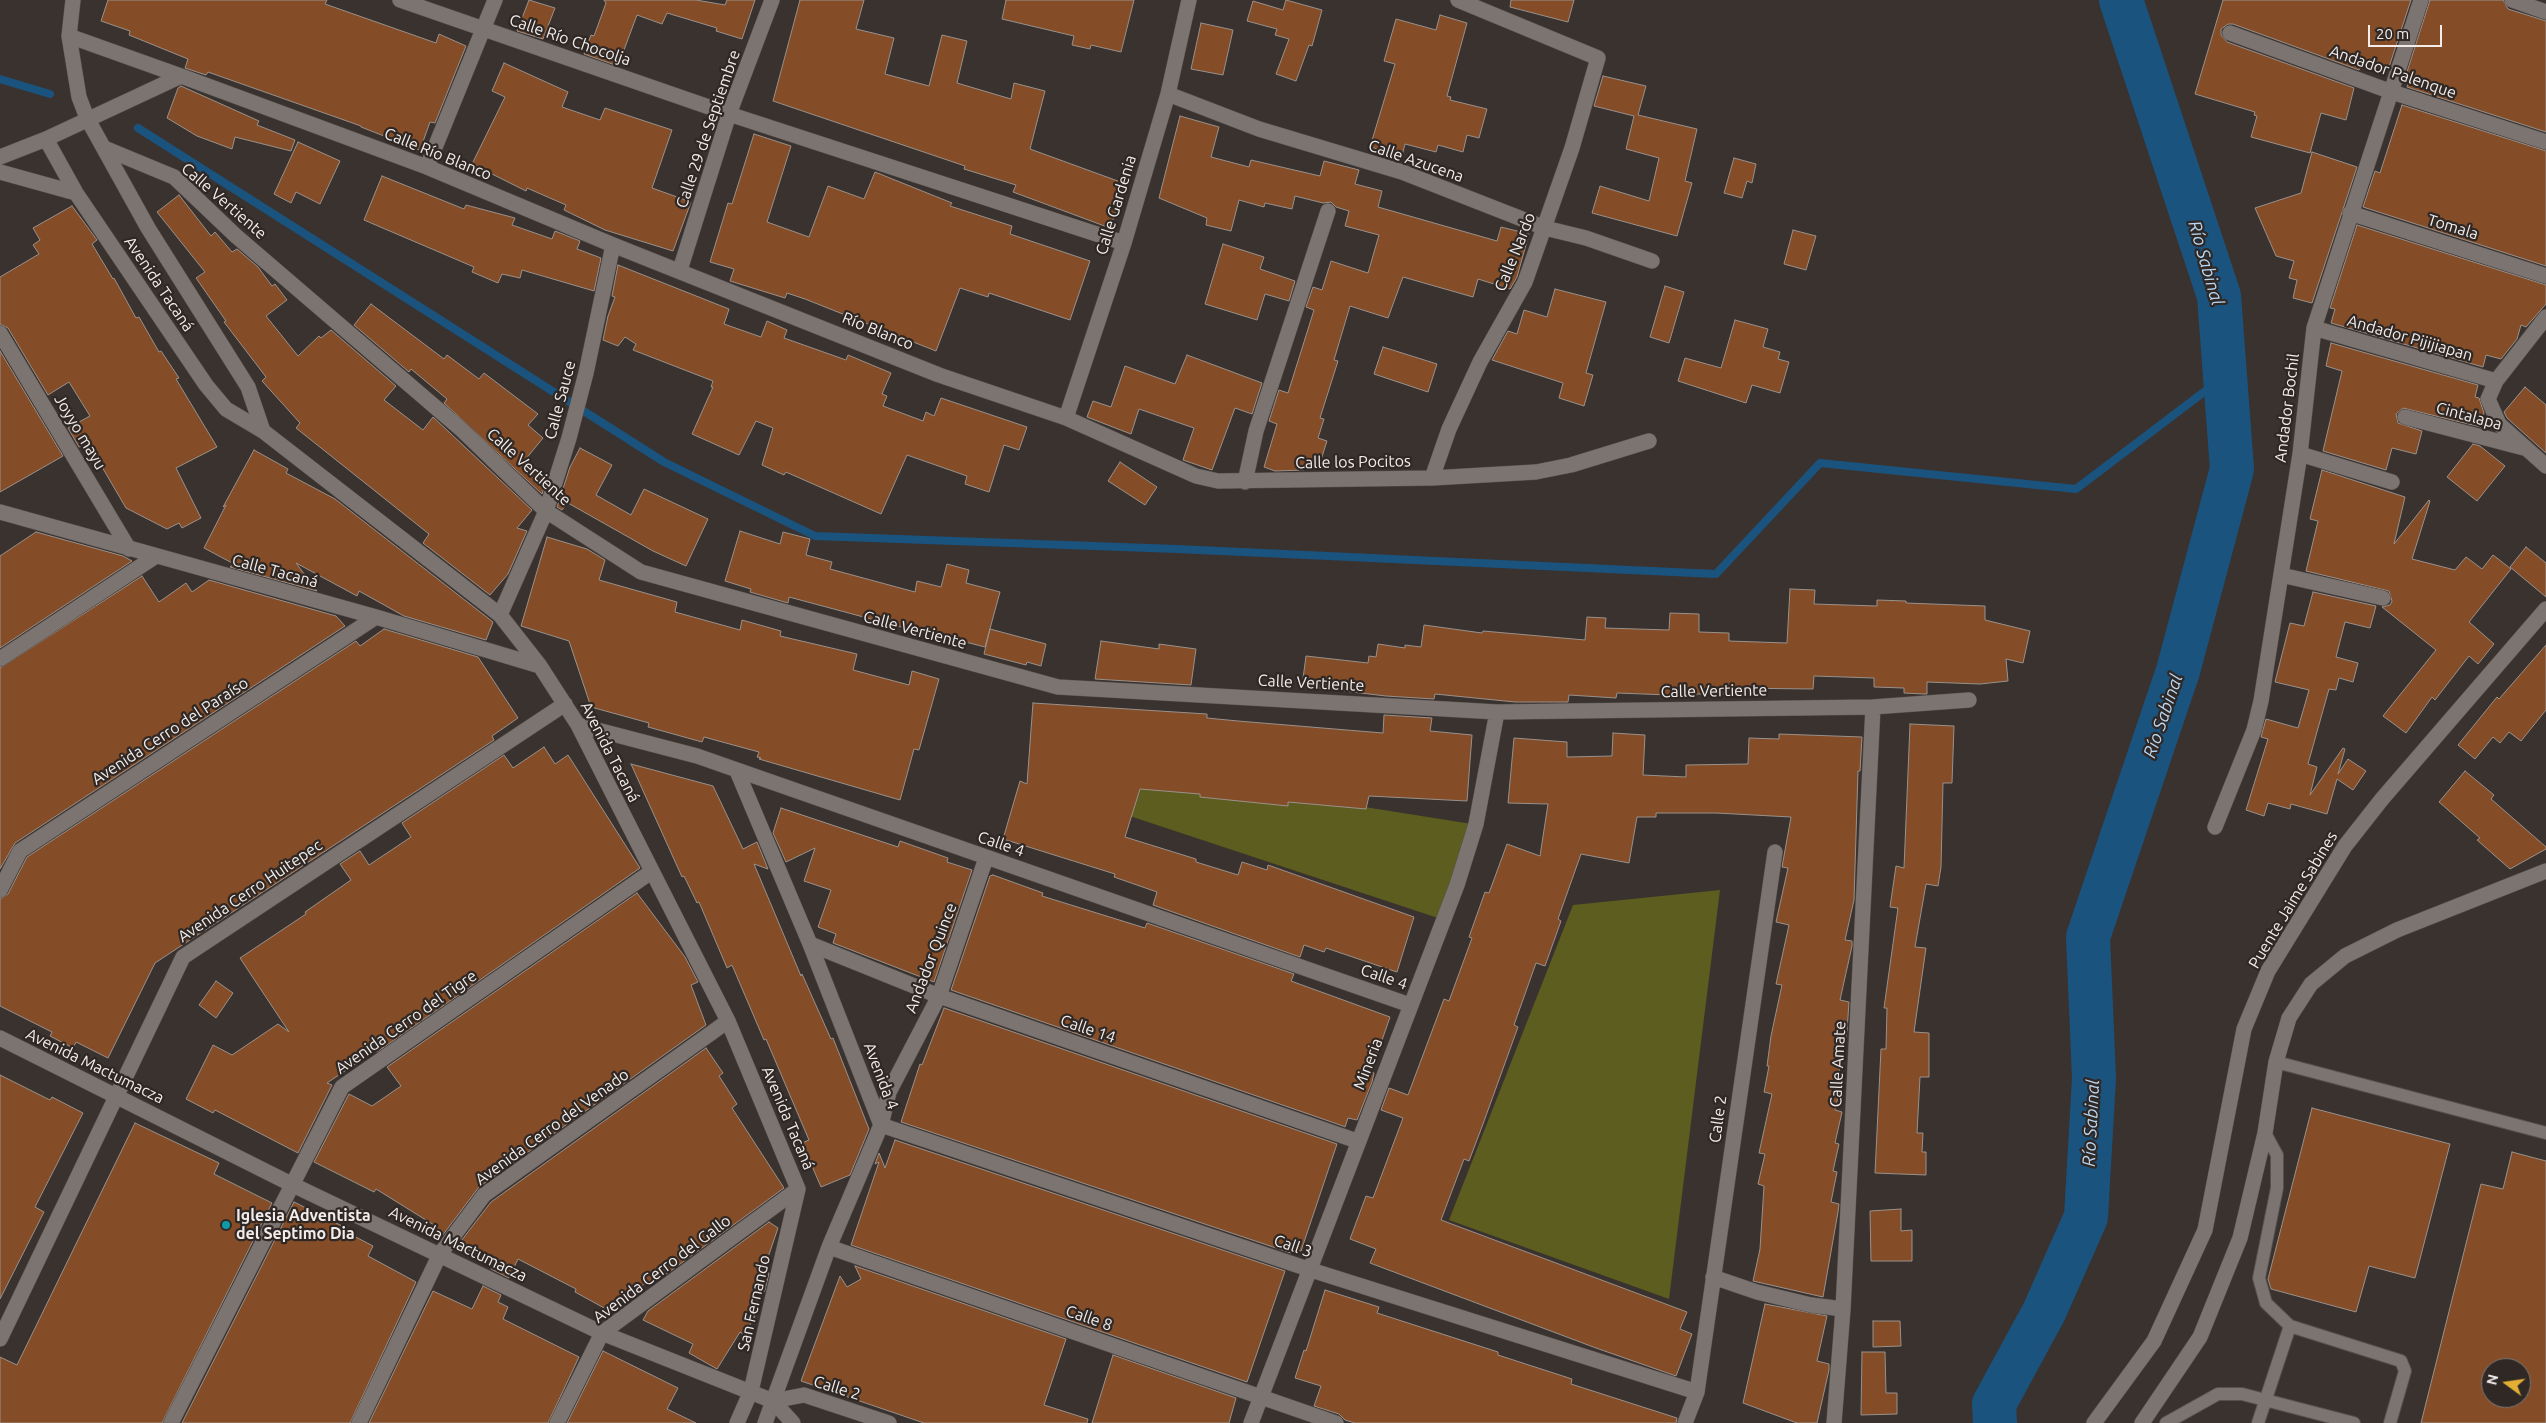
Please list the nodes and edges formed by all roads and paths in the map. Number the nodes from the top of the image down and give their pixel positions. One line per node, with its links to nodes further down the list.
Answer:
1 (73, 0): 12 (street, Avenida Tacaná)
2 (400, 0): 10 (street, Calle Río Chocolja)
3 (495, 0): 10 (street)
4 (772, 0): 16 (street, Calle 29 de Septiembre)
5 (1189, 0): 15 (street, Calle Gardenia)
6 (1458, 0): 27 (street, Calle Nardo)
7 (2421, 0): 14 (street, Andador Bochil)
8 (2512, 0): 9 (street)
9 (2546, 12)
10 (483, 29): 16 (street, Calle Río Chocolja); 22 (street)
11 (2230, 33): 14 (street, Andador Palenque)
12 (68, 36): 13 (street, Calle Río Blanco); 17 (street, Avenida Tacaná)
13 (181, 76): 17 (street); 22 (street, Calle Río Blanco)
14 (2392, 92): 19 (street, Andador Palenque); 26 (street, Andador Bochil)
15 (1168, 94): 27 (street, Calle Azucena); 28 (street, Calle Gardenia)
16 (729, 114): 28 (street, Calle Río Chocolja); 31 (street, Calle 29 de Septiembre)
17 (87, 118): 18 (street); 20 (street, Avenida Tacaná)
18 (46, 139): 21 (street); 24 (street, Avenida Tacaná)
19 (2546, 142)
20 (104, 148): 39 (street, Avenida Tacaná); 47 (street, Calle Vertiente)
21 (0, 156)
22 (427, 167): 29 (street, Calle Río Blanco)
23 (0, 172): 24 (street)
24 (76, 193): 39 (street, Avenida Tacaná)
25 (1328, 211): 45 (street)
26 (2350, 213): 32 (street, Tomala); 34 (street, Andador Bochil)
27 (1545, 228): 30 (street, Calle Azucena); 44 (street, Calle Nardo)
28 (1124, 243): 38 (street, Calle Gardenia)
29 (613, 245): 31 (street, Calle Río Blanco); 47 (street, Calle Sauce)
30 (1652, 261)
31 (680, 270): 38 (street, Río Blanco)
32 (2546, 276)
33 (2546, 317): 36 (street)
34 (2314, 328): 36 (street, Andador Pijijiapan); 42 (street, Andador Bochil)
35 (0, 333): 49 (street, Joyyo mayu)
36 (2496, 381): 41 (street)
37 (2405, 417): 41 (street, Cintalapa)
38 (1066, 418): 45 (street, Calle los Pocitos)
39 (263, 430): 54 (street, Avenida Tacaná)
40 (1649, 441): 44 (street, Calle los Pocitos)
41 (2524, 448): 43 (street)
42 (2300, 454): 46 (street); 51 (street, Andador Bochil)
43 (2546, 466)
44 (1432, 478): 45 (street, Calle los Pocitos)
45 (1245, 482)
46 (2392, 482)
47 (546, 510): 54 (street, Calle Sauce); 61 (street, Calle Vertiente)
48 (0, 512): 49 (street, Calle Tacaná)
49 (129, 549): 50 (street, Calle Tacaná)
50 (156, 556): 55 (street, Calle Tacaná); 56 (street)
51 (2281, 575): 52 (street); 64 (street, Andador Bochil)
52 (2383, 598)
53 (2546, 608): 107 (street, Puente Jaime Sabines)
54 (500, 615): 57 (street, Avenida Tacaná)
55 (376, 617): 57 (street, Calle Tacaná); 69 (street, Avenida Cerro del Paraíso)
56 (0, 658)
57 (540, 666): 59 (street, Avenida Tacaná)
58 (1969, 700): 60 (street, Calle Vertiente)
59 (565, 704): 62 (street, Avenida Tacaná); 76 (street, Avenida Cerro Huitepec)
60 (1873, 706): 61 (street, Calle Vertiente); 87 (street, Calle Amate)
61 (1497, 712): 72 (street, Mineria)
62 (578, 725): 63 (street, Calle 4); 68 (street, Avenida Tacaná)
63 (737, 771): 66 (street, Calle 4); 70 (street, Avenida 4)
64 (2216, 827)
65 (1775, 852): 86 (street, Calle 2)
66 (986, 858): 71 (street, Andador Quince); 72 (street, Calle 4)
67 (2546, 871): 75 (street)
68 (651, 872): 73 (street, Avenida Tacaná); 81 (street, Avenida Cerro del Tigre)
69 (0, 890)
70 (810, 944): 71 (street, Calle 14); 77 (street, Avenida 4)
71 (938, 996): 77 (street, Andador Quince); 80 (street, Calle 14)
72 (1410, 1005): 80 (street, Mineria)
73 (728, 1021): 82 (street, Avenida Tacaná); 84 (street, Avenida Cerro del Venado)
74 (0, 1038): 76 (street, Avenida Mactumacza)
75 (2276, 1062): 78 (street); 79 (lane)
76 (117, 1096): 81 (street, Avenida Mactumacza); 90 (street, Avenida Cerro Huitepec)
77 (881, 1124): 83 (street, Avenida 4); 85 (street, Call 3)
78 (2265, 1133): 88 (lane); 108 (street)
79 (2546, 1133)
80 (1357, 1141): 85 (street, Mineria)
81 (291, 1184): 84 (street, Avenida Mactumacza); 96 (street, Avenida Cerro del Tigre)
82 (798, 1188): 89 (street, Avenida Cerro del Gallo); 91 (street, San Fernando)
83 (830, 1246): 93 (street, Calle 8); 95 (street, Avenida 4)
84 (440, 1254): 89 (street, Avenida Mactumacza); 97 (street, Avenida Cerro del Venado)
85 (1311, 1270): 92 (street, Call 3); 93 (street, Mineria)
86 (1713, 1277): 87 (street); 92 (street, Calle 2)
87 (1843, 1309): 106 (street, Calle Amate)
88 (2290, 1326): 94 (lane); 112 (lane)
89 (602, 1333): 91 (street, Avenida Mactumacza); 98 (street, Avenida Cerro del Gallo)
90 (0, 1339)
91 (751, 1391): 95 (street, Avenida Mactumacza); 99 (street, San Fernando)
92 (1697, 1392): 105 (street, Calle 2)
93 (1262, 1396): 103 (street, Mineria); 104 (street, Calle 8)
94 (2266, 1400): 109 (lane); 110 (lane); 111 (lane)
95 (773, 1401): 100 (street, Avenida 4); 101 (street); 102 (street, Calle 2)
96 (171, 1423)
97 (359, 1423)
98 (557, 1423)
99 (737, 1423)
100 (765, 1423)
101 (793, 1423)
102 (889, 1423)
103 (1251, 1423)
104 (1336, 1423)
105 (1685, 1423)
106 (1834, 1423)
107 (2094, 1423)
108 (2142, 1423)
109 (2166, 1423)
110 (2258, 1423)
111 (2354, 1423)
112 (2390, 1423)

